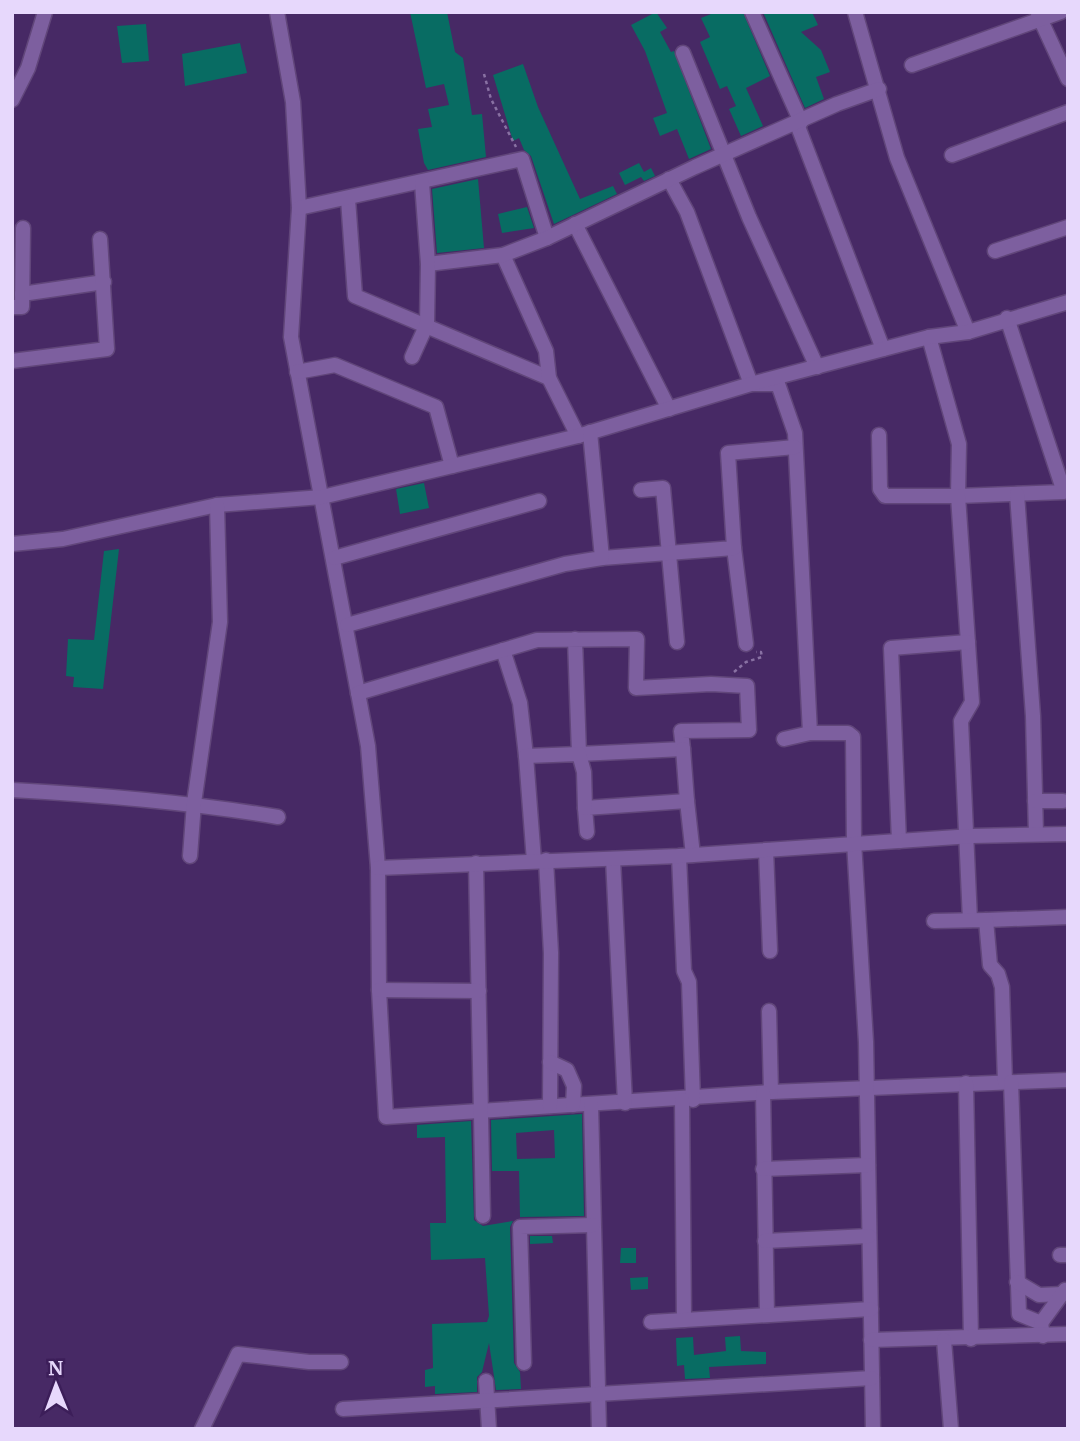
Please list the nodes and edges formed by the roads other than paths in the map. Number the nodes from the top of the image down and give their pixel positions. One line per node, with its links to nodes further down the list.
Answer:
1 (45, 12): 11 (street)
2 (277, 12): 19 (street)
3 (752, 12): 13 (street)
4 (855, 12): 10 (street)
5 (1060, 12): 6 (street)
6 (1039, 17): 8 (street); 9 (street)
7 (683, 53): 14 (street)
8 (912, 65)
9 (1068, 79)
10 (878, 89): 13 (street); 34 (street)
11 (12, 100)
12 (1068, 113): 15 (street)
13 (799, 123): 14 (street); 36 (street)
14 (723, 155): 16 (street); 39 (street)
15 (952, 155)
16 (669, 179): 20 (street); 42 (street)
17 (422, 183): 18 (street); 23 (street); 27 (street)
18 (348, 199): 19 (street); 33 (street)
19 (299, 208): 40 (street)
20 (575, 224): 23 (street); 43 (street)
21 (1068, 227): 25 (street)
22 (23, 228): 29 (street)
23 (547, 238): 26 (street)
24 (100, 239): 28 (street)
25 (995, 251)
26 (503, 255): 27 (street); 41 (street)
27 (428, 264): 33 (street)
28 (104, 282): 29 (street); 38 (street)
29 (22, 294): 31 (street)
30 (1068, 303): 32 (street)
31 (12, 307)
32 (1007, 318): 34 (street); 49 (street)
33 (427, 324): 37 (street); 41 (street)
34 (968, 332): 35 (street)
35 (929, 337): 36 (street); 51 (street)
36 (883, 349): 39 (street)
37 (412, 357)
38 (12, 360)
39 (817, 367): 42 (street)
40 (297, 372): 47 (street); 52 (street)
41 (549, 378): 44 (street)
42 (751, 384): 43 (street); 46 (street)
43 (669, 409): 44 (street)
44 (584, 434): 47 (street); 59 (street)
45 (879, 435): 51 (street)
46 (795, 447): 56 (street); 67 (street)
47 (452, 466): 52 (street)
48 (641, 490): 57 (street)
49 (1066, 492): 50 (street)
50 (1017, 494): 51 (street); 74 (street)
51 (958, 496): 63 (street)
52 (322, 497): 54 (street); 58 (street)
53 (539, 501): 58 (street)
54 (217, 505): 55 (street); 76 (street)
55 (12, 544)
56 (734, 548): 57 (street); 64 (street)
57 (667, 553): 59 (street); 62 (street)
58 (334, 558): 60 (street)
59 (602, 558): 60 (street)
60 (346, 625): 66 (street)
61 (575, 639): 65 (street); 69 (street); 70 (street)
62 (677, 642)
63 (968, 642): 82 (street); 83 (street)
64 (746, 644)
65 (503, 650): 66 (street); 71 (street)
66 (358, 693): 91 (street)
67 (810, 733): 68 (street); 84 (street)
68 (784, 738)
69 (683, 748): 70 (street); 73 (street)
70 (579, 754): 71 (street); 77 (street)
71 (526, 756): 89 (street)
72 (12, 790): 76 (street)
73 (687, 801): 77 (street); 86 (street)
74 (1035, 801): 75 (street); 80 (street)
75 (1063, 801)
76 (194, 803): 78 (street); 87 (street)
77 (586, 808): 79 (street)
78 (278, 817)
79 (587, 831)
80 (1036, 834): 81 (street); 82 (street)
81 (1068, 834)
82 (968, 836): 83 (street); 93 (street)
83 (899, 841): 84 (street)
84 (854, 842): 85 (street); 104 (street)
85 (766, 850): 86 (street); 96 (street)
86 (686, 855): 88 (street); 106 (street)
87 (190, 856)
88 (613, 859): 89 (street); 107 (street)
89 (540, 861): 90 (street); 100 (street)
90 (476, 863): 91 (street); 98 (street)
91 (378, 868): 97 (street)
92 (1068, 917): 94 (street)
93 (970, 920): 94 (street); 95 (street)
94 (986, 920): 102 (street)
95 (934, 921)
96 (771, 951)
97 (379, 990): 98 (street); 111 (street)
98 (479, 991): 111 (street)
99 (769, 1011): 105 (street)
100 (550, 1062): 108 (street); 110 (street)
101 (1068, 1080): 102 (street)
102 (1008, 1082): 103 (street); 118 (street)
103 (966, 1083): 104 (street); 126 (street)
104 (867, 1087): 105 (street); 112 (street)
105 (767, 1093): 106 (street); 113 (street)
106 (688, 1100): 107 (street); 122 (street)
107 (625, 1103): 109 (street)
108 (573, 1105): 109 (street); 110 (street)
109 (591, 1105): 115 (street)
110 (550, 1106): 111 (street)
111 (482, 1110): 114 (street)
112 (868, 1164): 113 (street); 116 (street)
113 (763, 1169): 117 (street)
114 (483, 1216)
115 (593, 1224): 130 (street); 133 (street)
116 (869, 1236): 117 (street); 120 (street)
117 (765, 1241): 121 (street)
118 (1017, 1282): 119 (street); 124 (street)
119 (1065, 1289): 124 (street)
120 (871, 1309): 121 (street); 127 (street)
121 (767, 1315): 122 (street)
122 (684, 1320): 123 (street)
123 (651, 1322)
124 (1042, 1329): 125 (street); 126 (street)
125 (1068, 1334)
126 (971, 1339): 128 (street)
127 (871, 1340): 128 (street); 131 (street)
128 (944, 1340): 140 (street)
129 (341, 1362): 136 (street)
130 (524, 1363)
131 (872, 1378): 133 (street); 139 (street)
132 (485, 1381): 134 (street)
133 (596, 1393): 134 (street); 138 (street)
134 (487, 1401): 135 (street); 137 (street)
135 (343, 1409)
136 (201, 1429)
137 (489, 1429)
138 (599, 1429)
139 (873, 1429)
140 (950, 1429)

